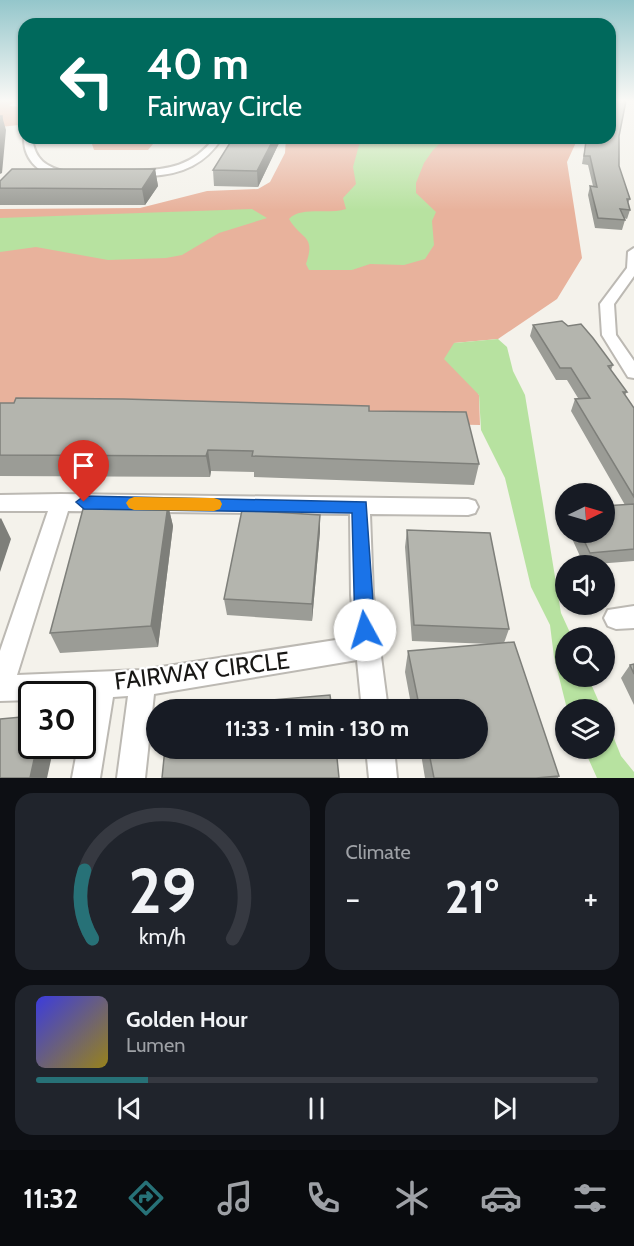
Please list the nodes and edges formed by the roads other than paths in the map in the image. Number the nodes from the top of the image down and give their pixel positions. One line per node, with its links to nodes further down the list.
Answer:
1 (28, 144): 4 (street)
2 (214, 144): 3 (street)
3 (127, 175)
4 (75, 176)
5 (634, 260): 6 (street)
6 (634, 373)
7 (61, 502): 8 (street); 9 (street); 14 (street)
8 (0, 503)
9 (360, 507): 10 (street); 11 (street)
10 (468, 507)
11 (367, 647): 13 (street, FAIRWAY CIRCLE); 15 (street)
12 (102, 683): 13 (street, FAIRWAY CIRCLE); 14 (street, FAIRWAY CIRCLE); 17 (street)
13 (142, 683): 18 (street)
14 (0, 688)
15 (374, 699)
16 (381, 759): 19 (street)
17 (86, 778)
18 (132, 778)
19 (383, 778)

